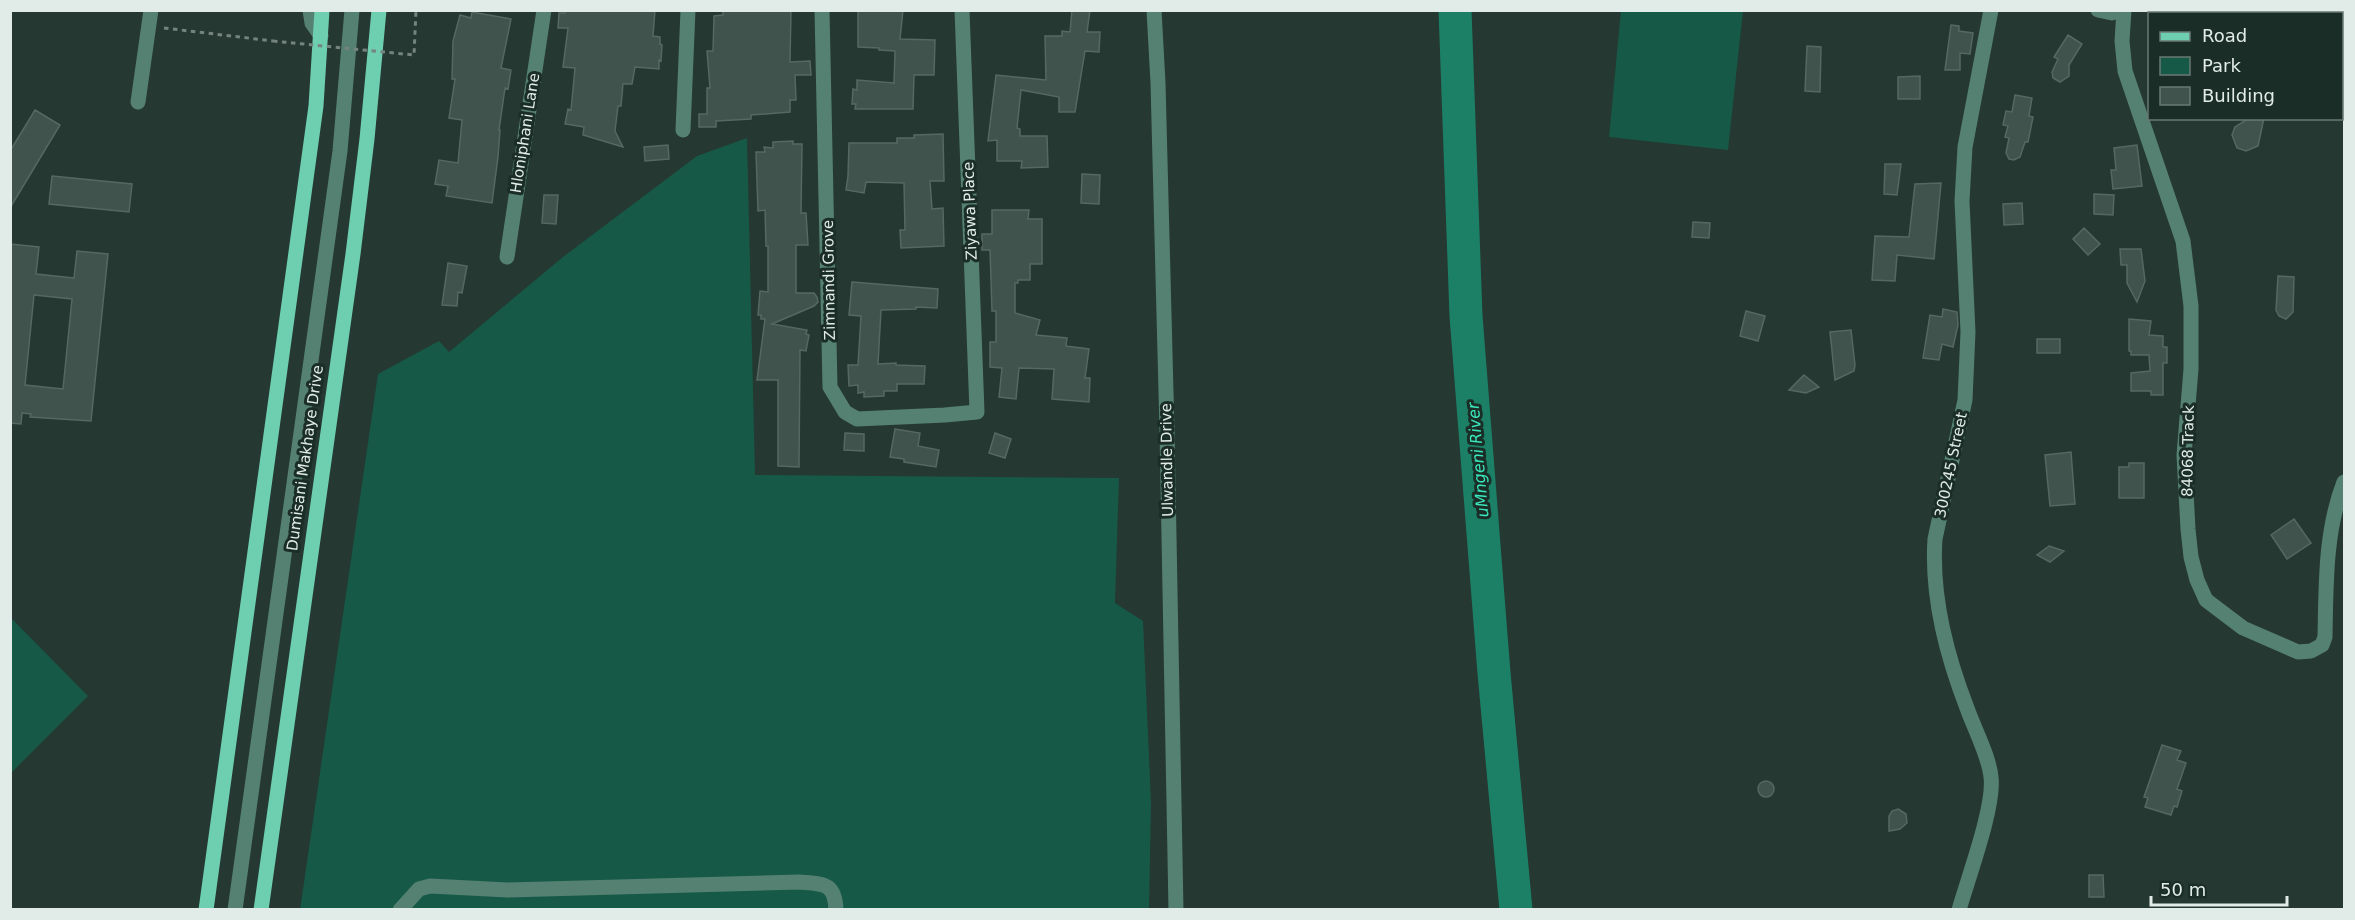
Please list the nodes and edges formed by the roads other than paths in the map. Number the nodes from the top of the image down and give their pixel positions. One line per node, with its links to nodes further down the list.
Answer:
1 (310, 10): 15 (street)
2 (322, 10): 15 (main road)
3 (352, 10): 22 (street)
4 (544, 10): 18 (street, Hloniphani Lane)
5 (688, 10): 17 (street)
6 (822, 10): 19 (street, Zimnandi Grove)
7 (962, 10): 19 (street, Ziyawa Place)
8 (1154, 10): 26 (street, Ulwandle Drive)
9 (1991, 10): 27 (street, 300245 Street)
10 (2098, 10): 11 (street)
11 (2118, 10)
12 (2124, 10): 20 (street, 84068 Track)
13 (380, 12): 23 (main road, Dumisani Makhaye Drive)
14 (151, 18): 16 (street)
15 (321, 36): 21 (main road)
16 (138, 102)
17 (683, 130)
18 (507, 256)
19 (977, 412)
20 (2344, 482)
21 (206, 909)
22 (235, 909)
23 (261, 909)
24 (400, 909): 25 (street)
25 (836, 909)
26 (1176, 909)
27 (1959, 909)

